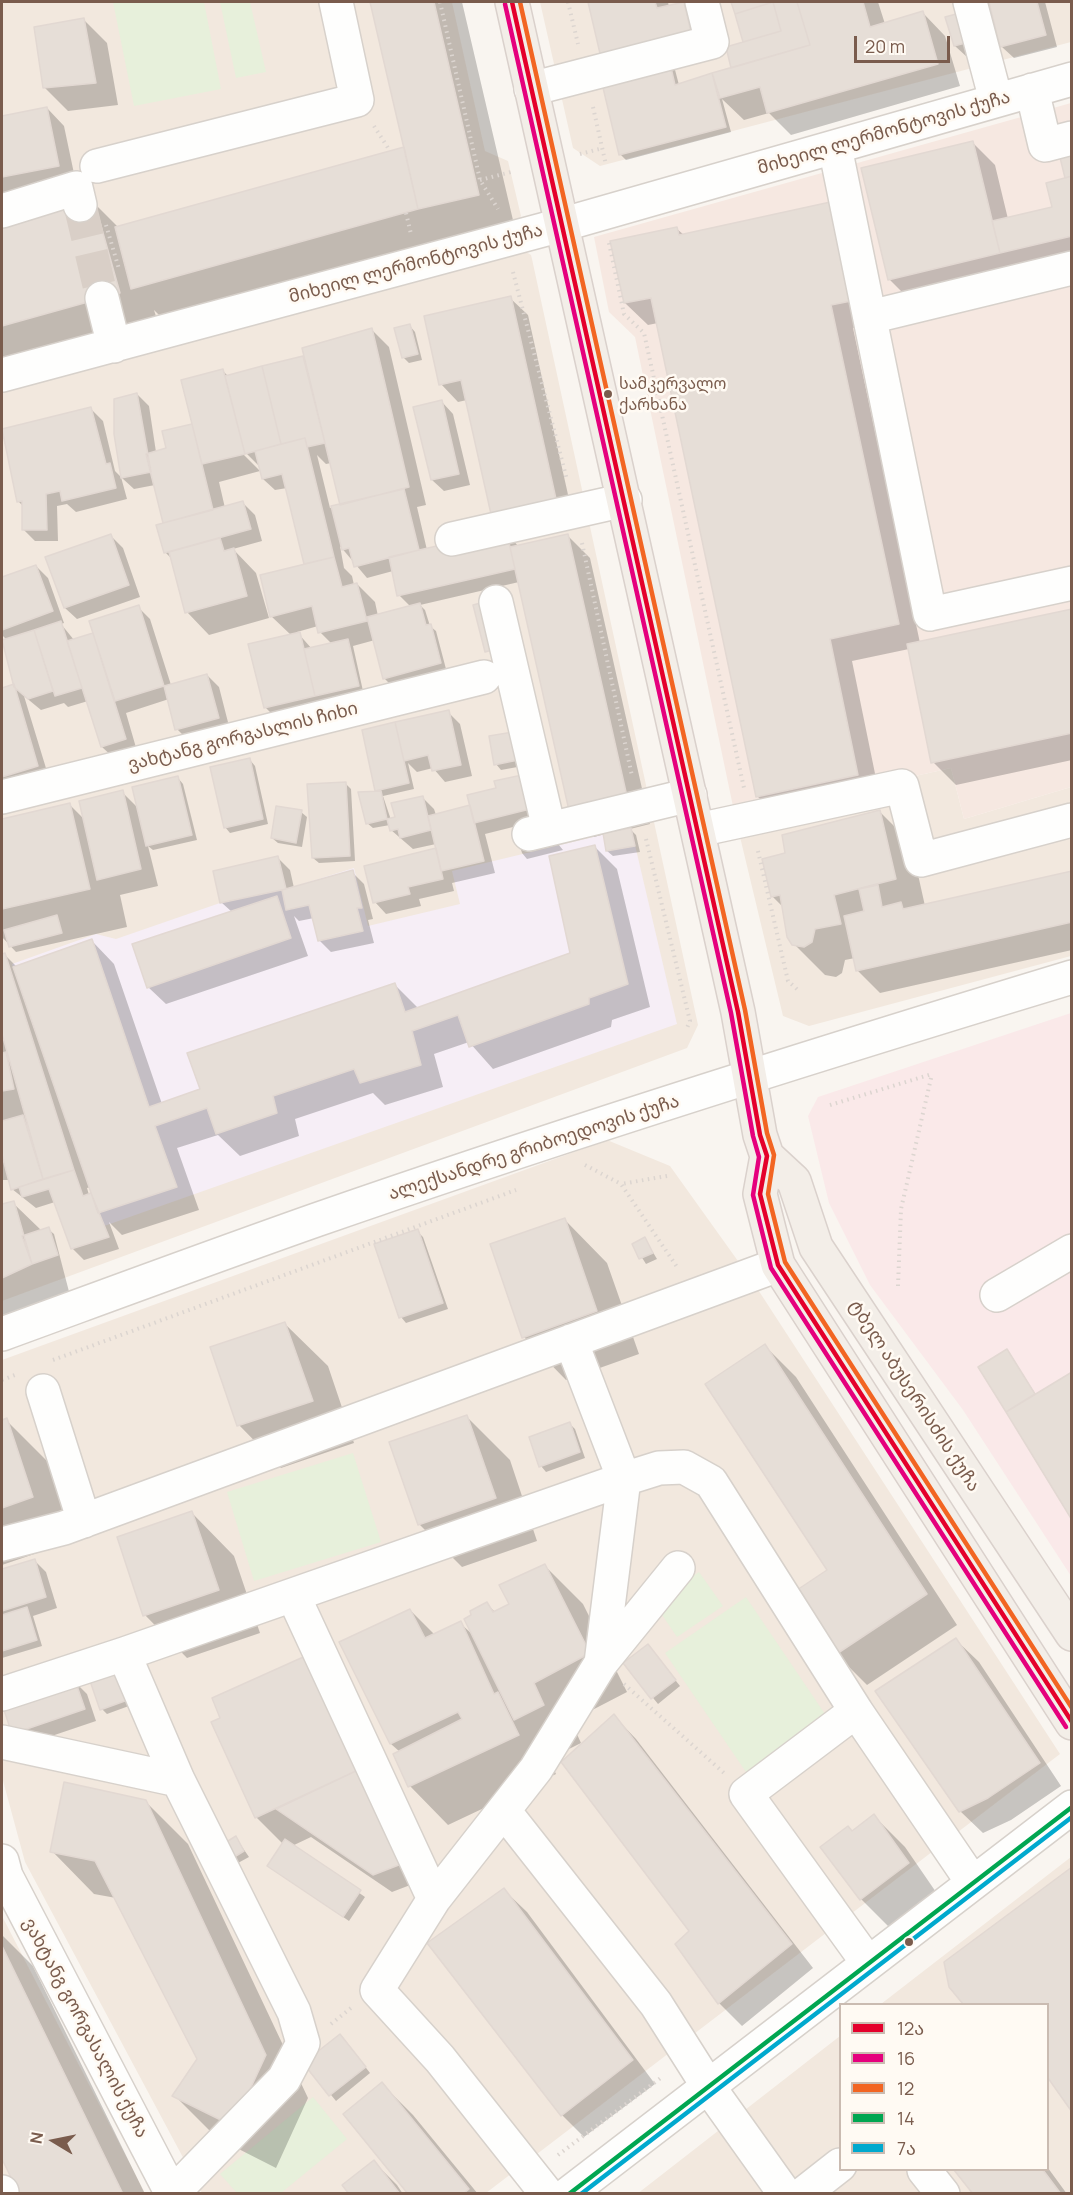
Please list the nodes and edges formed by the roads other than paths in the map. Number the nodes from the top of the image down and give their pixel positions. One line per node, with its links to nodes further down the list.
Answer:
1 (336, 2): 11 (street)
2 (512, 2): 6 (main road)
3 (702, 2): 6 (street)
4 (969, 2): 8 (street)
5 (1071, 79): 7 (street, მიხეილ ლერმონტოვის ქუჩა)
6 (531, 89): 14 (main road)
7 (1032, 90): 8 (street, მიხეილ ლერმონტოვის ქუჩა); 9 (street)
8 (996, 100): 10 (street, მიხეილ ლერმონტოვის ქუჩა)
9 (1071, 138)
10 (835, 147): 14 (street, მიხეილ ლერმონტოვის ქუჩა); 17 (street)
11 (97, 166)
12 (2, 211): 13 (street)
13 (92, 211)
14 (561, 225): 18 (street, მიხეილ ლერმონტოვის ქუჩა); 20 (main road)
15 (1071, 268): 17 (street)
16 (112, 289): 18 (street)
17 (870, 317): 22 (street)
18 (114, 346): 19 (street, მიხეილ ლერმონტოვის ქუჩა)
19 (2, 375)
20 (625, 500): 21 (street); 25 (main road)
21 (452, 539)
22 (1071, 584)
23 (496, 602): 25 (street)
24 (484, 676): 26 (street, ვახტანგ გორგასლის ჩიხი)
25 (690, 795): 28 (main road)
26 (2, 797)
27 (1071, 820): 28 (street)
28 (698, 830): 30 (main road)
29 (1071, 977): 30 (street, ალექსანდრე გრიბოედოვის ქუჩა)
30 (750, 1077): 31 (main road); 35 (street, ალექსანდრე გრიბოედოვის ქუჩა)
31 (767, 1156): 33 (main road); 43 (main road, ტბელ აბუსერისძის ქუჩა)
32 (1071, 1251): 34 (street)
33 (778, 1265): 36 (street); 48 (main road)
34 (997, 1294)
35 (2, 1334)
36 (571, 1341): 38 (street); 39 (street)
37 (36, 1376): 39 (street)
38 (624, 1479): 42 (street); 45 (street); 47 (street)
39 (84, 1521): 40 (street)
40 (2, 1544)
41 (678, 1568): 45 (street)
42 (293, 1595): 44 (street); 55 (street)
43 (1067, 1617)
44 (124, 1654): 46 (street); 50 (street)
45 (601, 1663): 52 (street)
46 (2, 1694)
47 (856, 1711): 54 (street); 56 (street)
48 (1071, 1723)
49 (2, 1742): 50 (street)
50 (178, 1780): 60 (street)
51 (1071, 1807): 54 (street)
52 (504, 1811): 55 (street); 57 (street)
53 (3, 1872): 60 (street, ვახტანგ გორგასალის ქუჩა)
54 (973, 1883): 56 (street)
55 (434, 1899): 61 (street)
56 (868, 1963): 57 (street)
57 (708, 2086): 62 (street); 63 (street)
58 (839, 2165): 64 (street)
59 (926, 2171): 65 (street)
60 (172, 2193)
61 (547, 2193)
62 (568, 2193)
63 (785, 2193)
64 (803, 2193)
65 (943, 2193)

